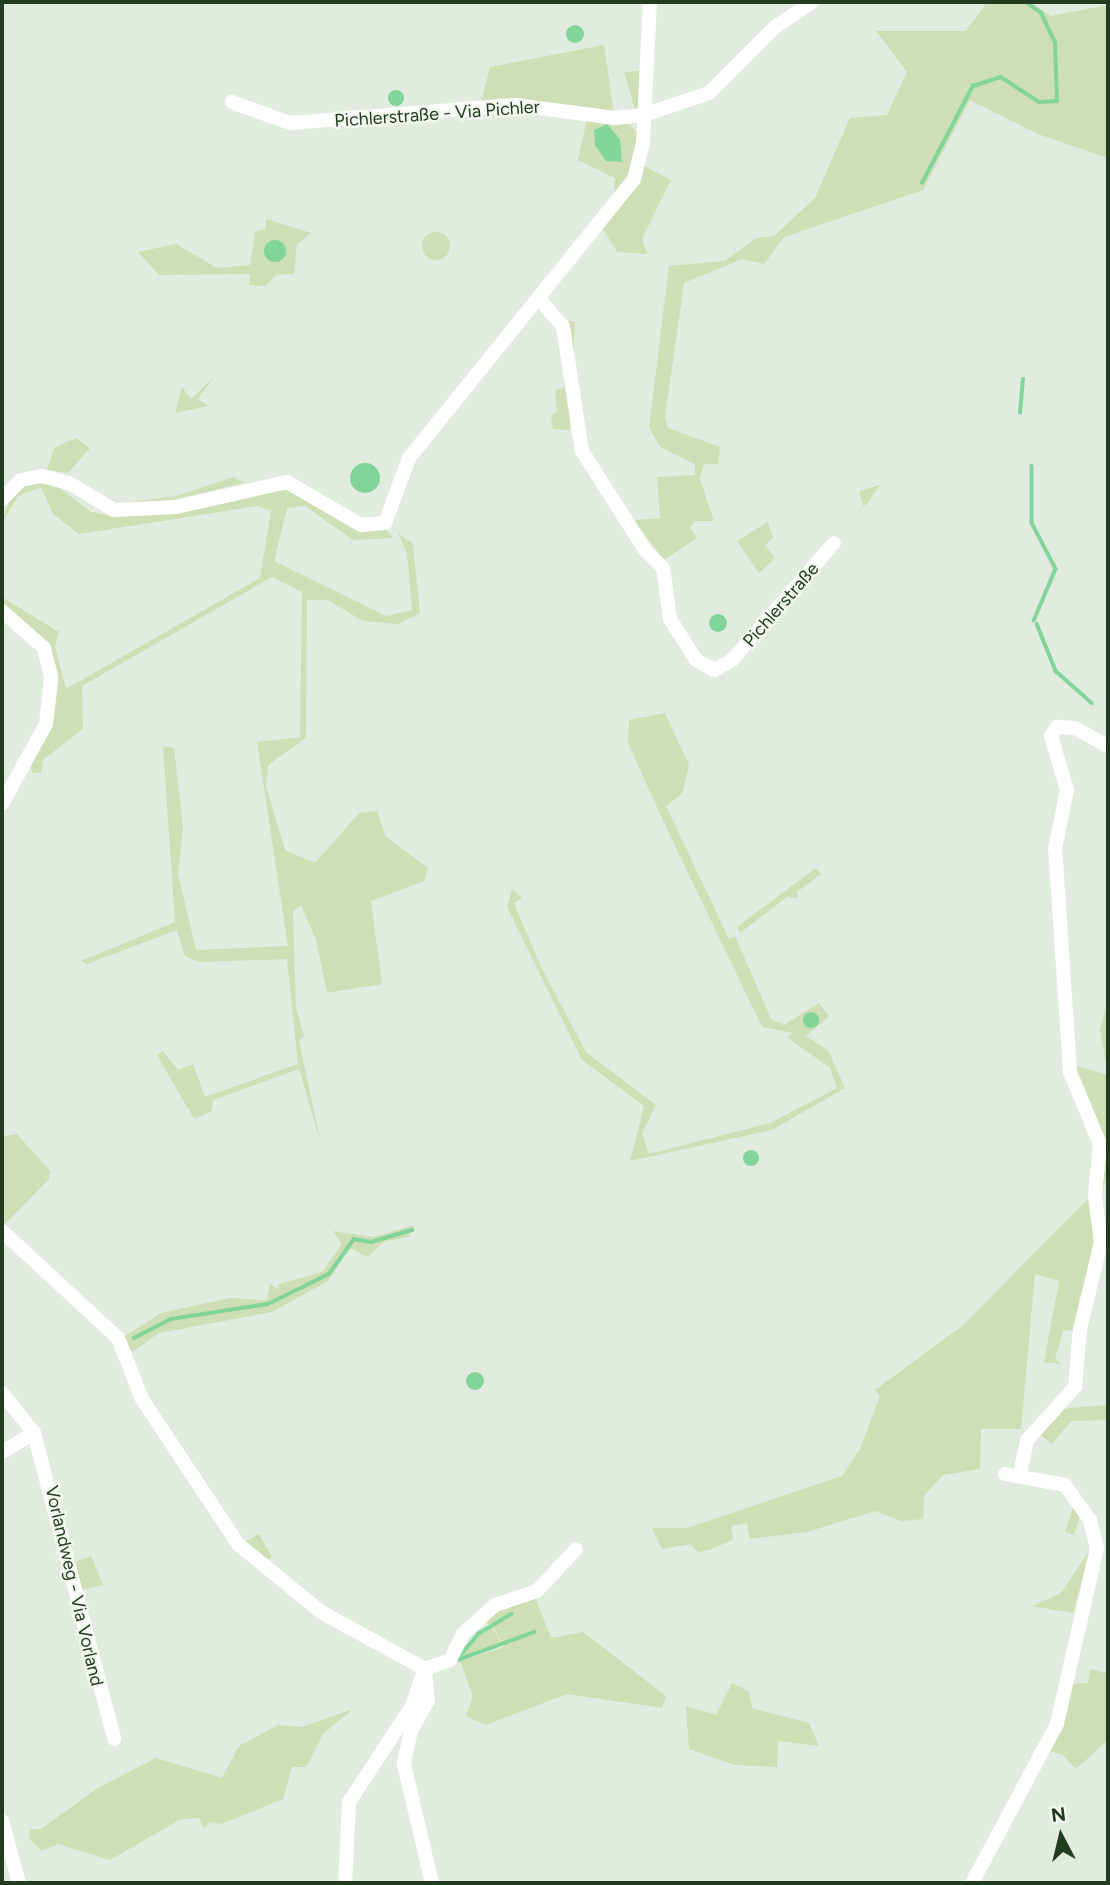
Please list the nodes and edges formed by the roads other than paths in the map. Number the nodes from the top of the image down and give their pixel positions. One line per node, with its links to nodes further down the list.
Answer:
1 (650, 2): 4 (street)
2 (812, 2): 4 (street, Pichlerstraße - Via Pichler)
3 (232, 102): 4 (street, Pichlerstraße - Via Pichler)
4 (644, 115): 5 (street)
5 (540, 300): 6 (street); 7 (street, Pichlerstraße)
6 (2, 499)
7 (834, 543)
8 (2, 611): 10 (street)
9 (1108, 746): 15 (street)
10 (2, 804)
11 (2, 1231): 19 (street)
12 (2, 1393): 13 (street, Vorlandweg - Via Vorland)
13 (34, 1433): 14 (street); 20 (street, Vorlandweg - Via Vorland)
14 (2, 1452)
15 (1020, 1473): 16 (street); 18 (street)
16 (1005, 1474)
17 (576, 1549): 19 (street)
18 (1102, 1552): 25 (street)
19 (425, 1669): 23 (street); 24 (street)
20 (114, 1739)
21 (2, 1821): 22 (street)
22 (19, 1883)
23 (345, 1883)
24 (432, 1883)
25 (972, 1883)

